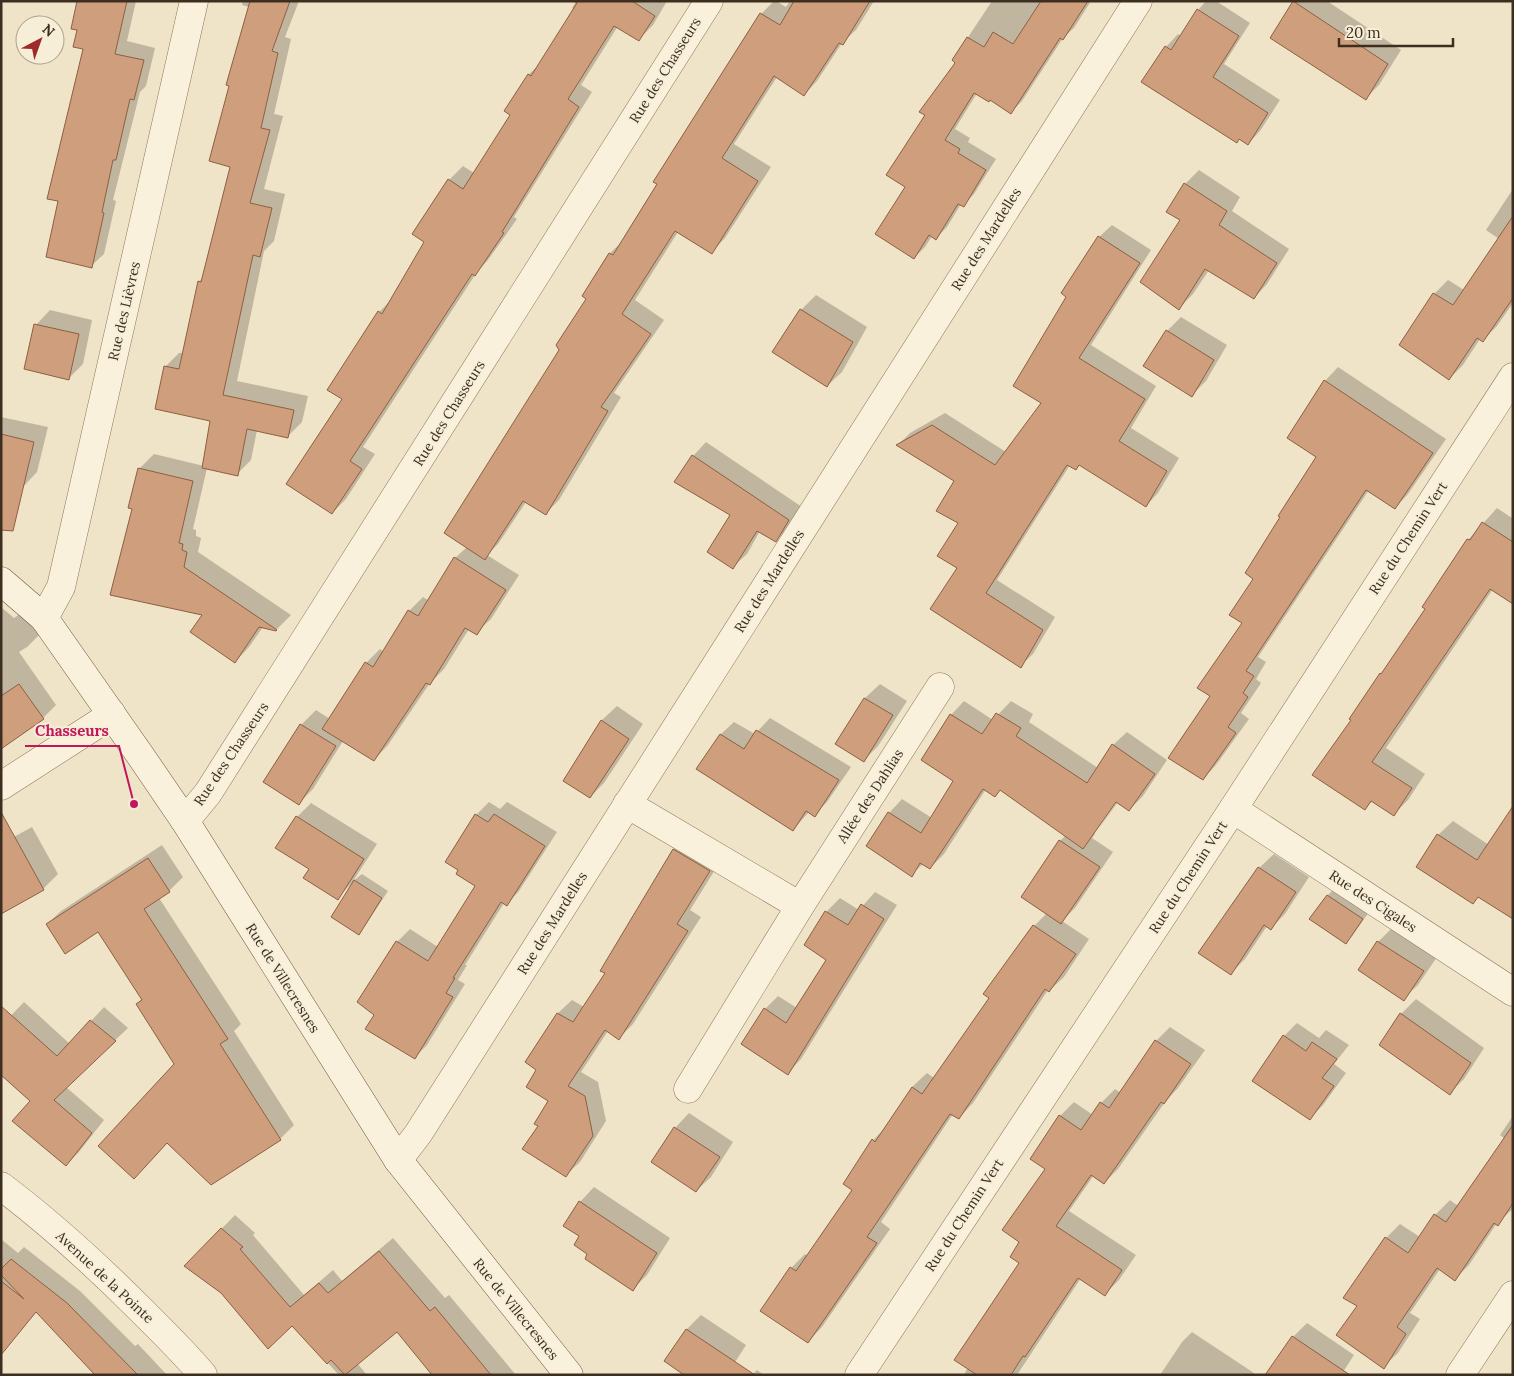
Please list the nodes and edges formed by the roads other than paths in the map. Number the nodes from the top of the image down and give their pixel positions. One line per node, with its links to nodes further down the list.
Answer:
1 (194, 1): 6 (street, Rue des Lièvres)
2 (709, 1): 12 (street, Rue des Chasseurs)
3 (1138, 1): 10 (street, Rue des Mardelles)
4 (1513, 377): 11 (street, Rue du Chemin Vert)
5 (1, 581): 6 (street, Rue de Villecresnes)
6 (44, 618): 8 (street, Rue de Villecresnes)
7 (940, 687): 13 (street, Allée des Dahlias)
8 (111, 713): 9 (street); 12 (street, Rue de Villecresnes)
9 (1, 786)
10 (627, 804): 13 (street); 16 (street, Rue des Mardelles)
11 (1233, 809): 14 (street, Rue des Cigales); 21 (street, Rue du Chemin Vert)
12 (185, 821): 16 (street, Rue de Villecresnes)
13 (800, 906): 15 (street, Allée des Dahlias)
14 (1513, 992)
15 (688, 1089)
16 (398, 1160): 20 (street, Rue de Villecresnes)
17 (1, 1186): 19 (street, Avenue de la Pointe)
18 (1513, 1295): 22 (street)
19 (203, 1375)
20 (569, 1375)
21 (858, 1375)
22 (1460, 1375)

